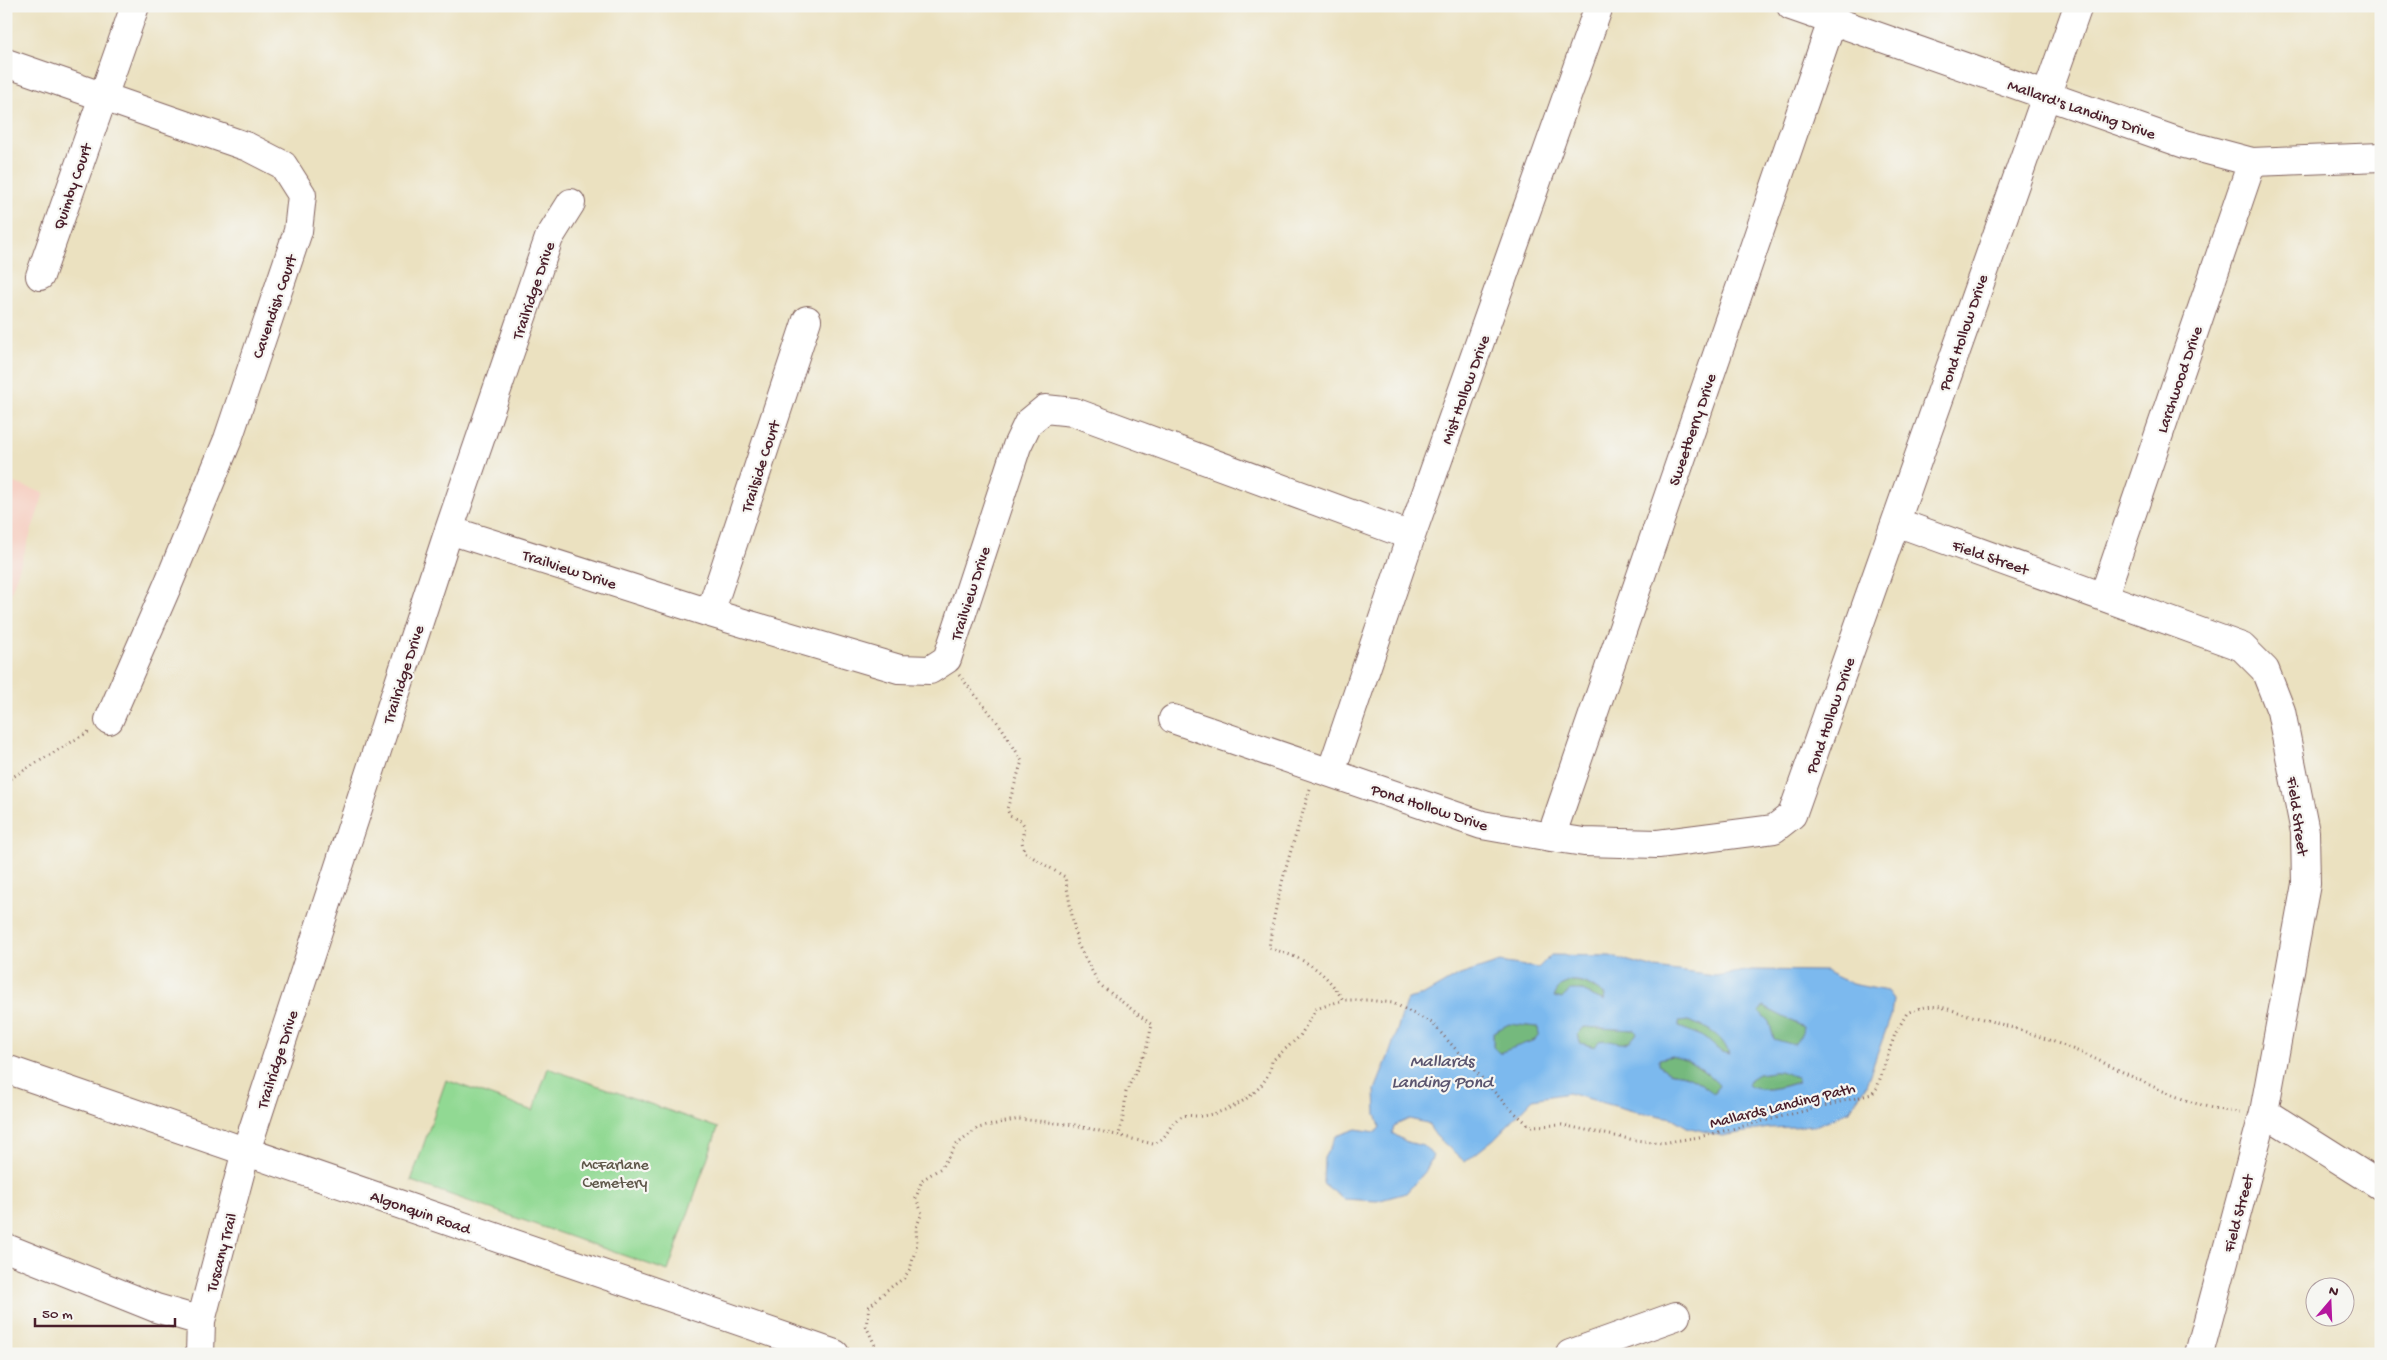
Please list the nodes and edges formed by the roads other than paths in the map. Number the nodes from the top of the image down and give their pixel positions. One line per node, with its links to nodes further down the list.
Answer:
1 (134, 6): 8 (street, Quimby Court)
2 (1599, 6): 16 (street, Mist Hollow Drive)
3 (1791, 6): 5 (street, Mallard's Landing Drive)
4 (2078, 6): 7 (street, Pond Hollow Drive)
5 (1832, 21): 7 (street, Mallard's Landing Drive); 22 (street, Sweetberry Drive)
6 (6, 63): 8 (street, Cavendish Court)
7 (2045, 95): 10 (street, Mallard's Landing Drive); 14 (street, Pond Hollow Drive)
8 (102, 97): 12 (street, Quimby Court); 20 (street, Cavendish Court)
9 (2381, 157): 10 (street, Mallard's Landing Drive)
10 (2252, 162): 17 (street, Larchwood Drive)
11 (571, 203): 15 (street, Trailridge Drive)
12 (40, 276)
13 (807, 320): 18 (street, Trailside Court)
14 (1896, 522): 17 (street, Field Street); 22 (street, Pond Hollow Drive)
15 (449, 530): 18 (street, Trailview Drive); 25 (street, Trailridge Drive)
16 (1412, 536): 18 (street, Trailview Drive); 21 (street, Mist Hollow Drive)
17 (2104, 595): 24 (street, Field Street)
18 (710, 613)
19 (1173, 719): 21 (street, Pond Hollow Drive)
20 (109, 720)
21 (1324, 770): 22 (street, Pond Hollow Drive)
22 (1551, 838)
23 (6, 1070): 25 (street, Algonquin Road)
24 (2264, 1112): 26 (street); 33 (street, Field Street)
25 (246, 1151): 29 (street, Tuscany Trail); 31 (street, Algonquin Road)
26 (2381, 1186)
27 (6, 1248): 29 (street)
28 (1676, 1316): 32 (street)
29 (201, 1321): 30 (street, Tuscany Trail)
30 (200, 1354)
31 (835, 1354)
32 (1570, 1354)
33 (2199, 1354)

